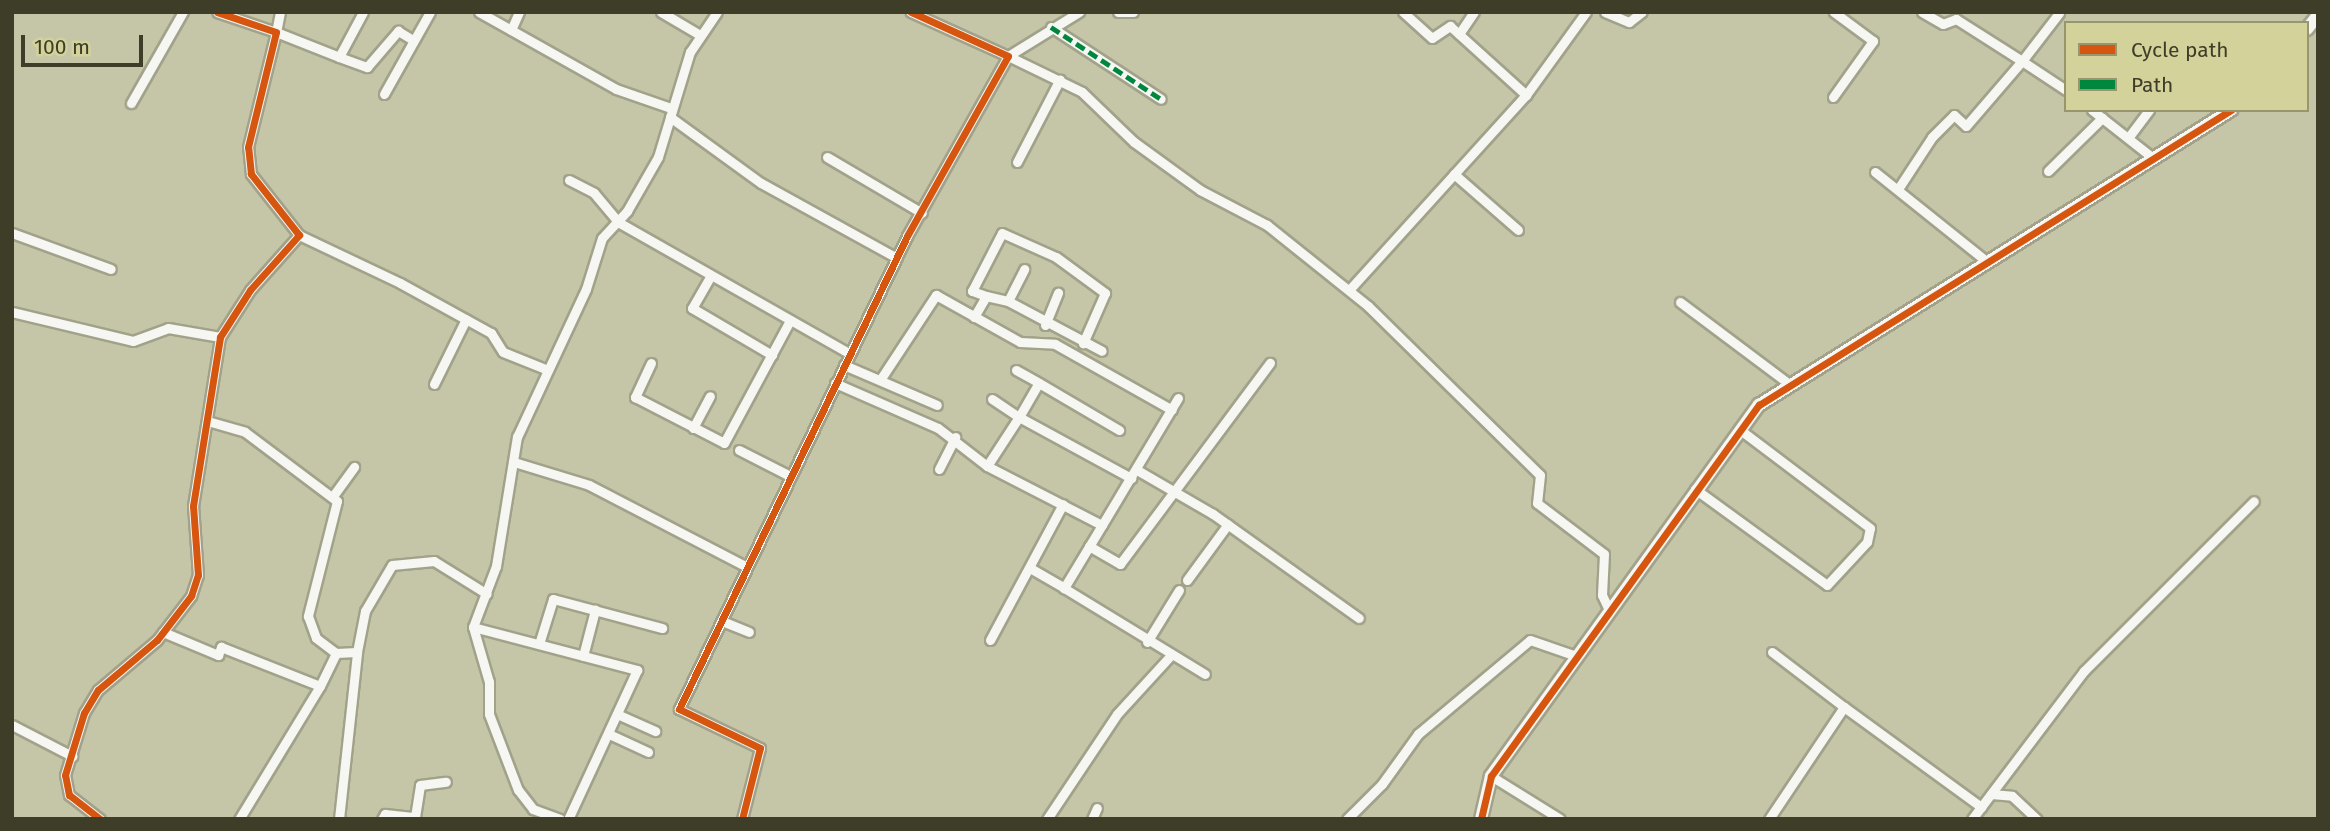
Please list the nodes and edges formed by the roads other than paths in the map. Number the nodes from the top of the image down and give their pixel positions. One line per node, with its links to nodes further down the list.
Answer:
1 (183, 12): 37 (street)
2 (217, 12): 24 (street)
3 (280, 12): 24 (street)
4 (363, 12): 29 (street)
5 (430, 12): 27 (street)
6 (479, 12): 23 (street)
7 (519, 12): 23 (street)
8 (661, 12): 25 (street)
9 (717, 12): 25 (street)
10 (911, 12): 28 (street)
11 (1079, 12): 22 (street)
12 (1118, 12): 13 (street)
13 (1133, 12)
14 (1403, 12): 26 (street)
15 (1474, 12): 26 (street)
16 (1586, 12): 34 (street)
17 (1605, 12): 18 (street)
18 (1642, 12)
19 (1834, 12): 35 (street)
20 (1922, 12): 30 (street)
21 (2059, 13): 30 (street)
22 (1051, 27): 28 (street); 36 (street)
23 (511, 30): 41 (street)
24 (276, 32): 29 (street); 56 (street)
25 (700, 34): 41 (street)
26 (1459, 34): 34 (street)
27 (413, 40): 29 (street); 33 (street)
28 (1008, 56): 31 (street); 52 (street)
29 (339, 57)
30 (2022, 61): 32 (street); 51 (street)
31 (1060, 79): 46 (street); 62 (street)
32 (2064, 89)
33 (384, 94)
34 (1526, 95): 49 (street)
35 (1833, 97)
36 (1161, 99)
37 (131, 103)
38 (2094, 112): 42 (street)
39 (2148, 112): 43 (street)
40 (2228, 112): 45 (street)
41 (670, 113): 53 (street); 57 (street)
42 (2102, 118): 43 (street); 47 (street)
43 (2128, 138): 45 (street)
44 (827, 158): 52 (street)
45 (2153, 158): 58 (street)
46 (1017, 162)
47 (2048, 171)
48 (1875, 172): 51 (street)
49 (1454, 174): 54 (street); 62 (street)
50 (569, 180): 53 (street)
51 (1898, 189): 58 (street)
52 (922, 213): 57 (street)
53 (618, 222): 61 (street); 80 (street)
54 (1518, 230)
55 (12, 233): 60 (street)
56 (299, 235): 69 (street); 72 (street)
57 (897, 258): 75 (street)
58 (1986, 261): 85 (street)
59 (1024, 269): 65 (street)
60 (111, 270)
61 (710, 277): 70 (street); 76 (street)
62 (1349, 290): 120 (street)
63 (1058, 292): 71 (street)
64 (986, 296): 65 (street); 68 (street); 73 (street)
65 (1008, 301): 71 (street)
66 (1681, 302): 85 (street)
67 (12, 312): 72 (street)
68 (975, 317): 82 (street); 91 (street)
69 (466, 319): 80 (street); 86 (street)
70 (788, 324): 75 (street); 76 (street)
71 (1045, 325): 73 (street)
72 (220, 337): 93 (street)
73 (1083, 342): 74 (street)
74 (1102, 351)
75 (849, 353): 79 (street)
76 (772, 355): 94 (street)
77 (651, 363): 94 (street)
78 (1270, 363): 106 (street)
79 (844, 365): 82 (street); 83 (street)
80 (548, 370): 99 (street)
81 (1016, 370): 84 (street)
82 (880, 380): 90 (street)
83 (835, 383): 97 (street); 104 (street)
84 (1039, 383): 92 (street); 96 (street)
85 (1788, 383): 95 (street)
86 (434, 384)
87 (710, 396): 94 (street)
88 (1178, 398): 91 (street)
89 (992, 399): 92 (street)
90 (937, 405)
91 (1172, 410): 103 (street)
92 (1019, 417): 100 (street); 103 (street)
93 (211, 422): 107 (street); 125 (street)
94 (693, 428)
95 (1739, 429): 105 (street); 105 (street)
96 (1119, 430)
97 (955, 437): 100 (street); 102 (street)
98 (739, 450): 104 (street)
99 (514, 462): 113 (street); 118 (street)
100 (987, 466): 109 (street)
101 (354, 467): 107 (street)
102 (939, 469)
103 (1134, 474): 106 (street); 111 (street)
104 (790, 476): 113 (street)
105 (1695, 489): 120 (street)
106 (1171, 490): 110 (street); 112 (street)
107 (333, 496): 132 (street)
108 (2254, 501): 147 (street)
109 (1063, 504): 111 (street); 114 (street)
110 (1228, 524): 115 (street); 121 (street)
111 (1101, 526): 112 (street)
112 (1089, 545): 116 (street)
113 (747, 566): 122 (street)
114 (1030, 568): 116 (street); 127 (street)
115 (1187, 580)
116 (1064, 588): 128 (street)
117 (1179, 590): 128 (street)
118 (486, 594): 123 (street); 130 (street)
119 (595, 610): 124 (street); 129 (street); 134 (street)
120 (1609, 610): 135 (street)
121 (1360, 618)
122 (722, 621): 126 (street); 157 (street)
123 (473, 627): 129 (street); 150 (street)
124 (662, 628)
125 (163, 632): 137 (street); 144 (street)
126 (750, 632)
127 (990, 640)
128 (1147, 642): 133 (street)
129 (539, 644): 134 (street)
130 (357, 652): 132 (street); 153 (street)
131 (1772, 652): 138 (street)
132 (336, 653): 137 (street)
133 (1171, 655): 136 (street); 158 (street)
134 (583, 656): 139 (street)
135 (1576, 656): 145 (street); 160 (street)
136 (1205, 674)
137 (320, 686): 152 (street)
138 (1844, 708): 148 (street); 163 (street)
139 (617, 714): 141 (street); 142 (street)
140 (12, 725): 144 (street)
141 (655, 731)
142 (609, 734): 143 (street); 156 (street)
143 (648, 752)
144 (72, 756): 151 (street)
145 (1490, 776): 161 (street); 162 (street)
146 (446, 782): 154 (street)
147 (1992, 794): 148 (street); 165 (street)
148 (1981, 807): 164 (street)
149 (1097, 808): 159 (street)
150 (539, 816): 155 (street)
151 (100, 819)
152 (239, 819)
153 (339, 819)
154 (382, 819)
155 (560, 819)
156 (568, 819)
157 (742, 819)
158 (1047, 819)
159 (1092, 819)
160 (1347, 819)
161 (1481, 819)
162 (1560, 819)
163 (1769, 819)
164 (1972, 819)
165 (2037, 819)

